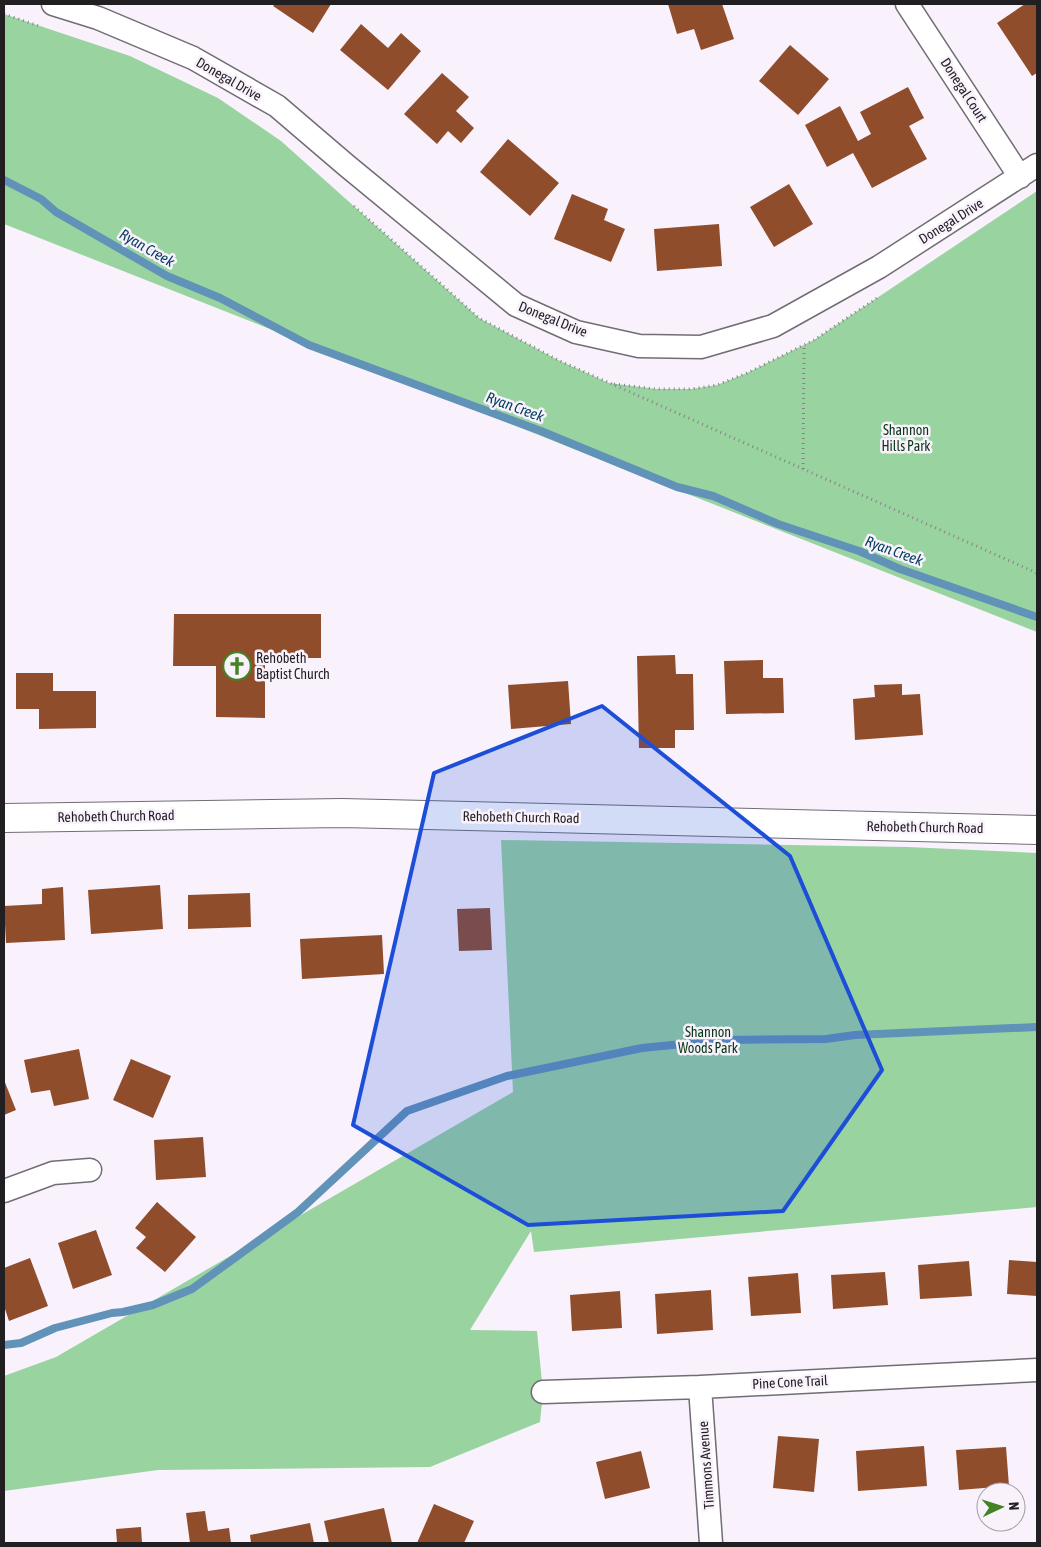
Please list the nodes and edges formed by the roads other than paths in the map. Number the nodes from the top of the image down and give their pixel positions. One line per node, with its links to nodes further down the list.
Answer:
1 (53, 4): 3 (street, Donegal Drive)
2 (907, 4): 3 (street, Donegal Court)
3 (1029, 171)
4 (4, 818): 5 (street, Rehobeth Church Road)
5 (1037, 830)
6 (90, 1170): 7 (street)
7 (4, 1191)
8 (1037, 1370): 9 (street, Pine Cone Trail)
9 (700, 1387): 10 (street, Pine Cone Trail); 11 (street, Timmons Avenue)
10 (542, 1392)
11 (711, 1543)

